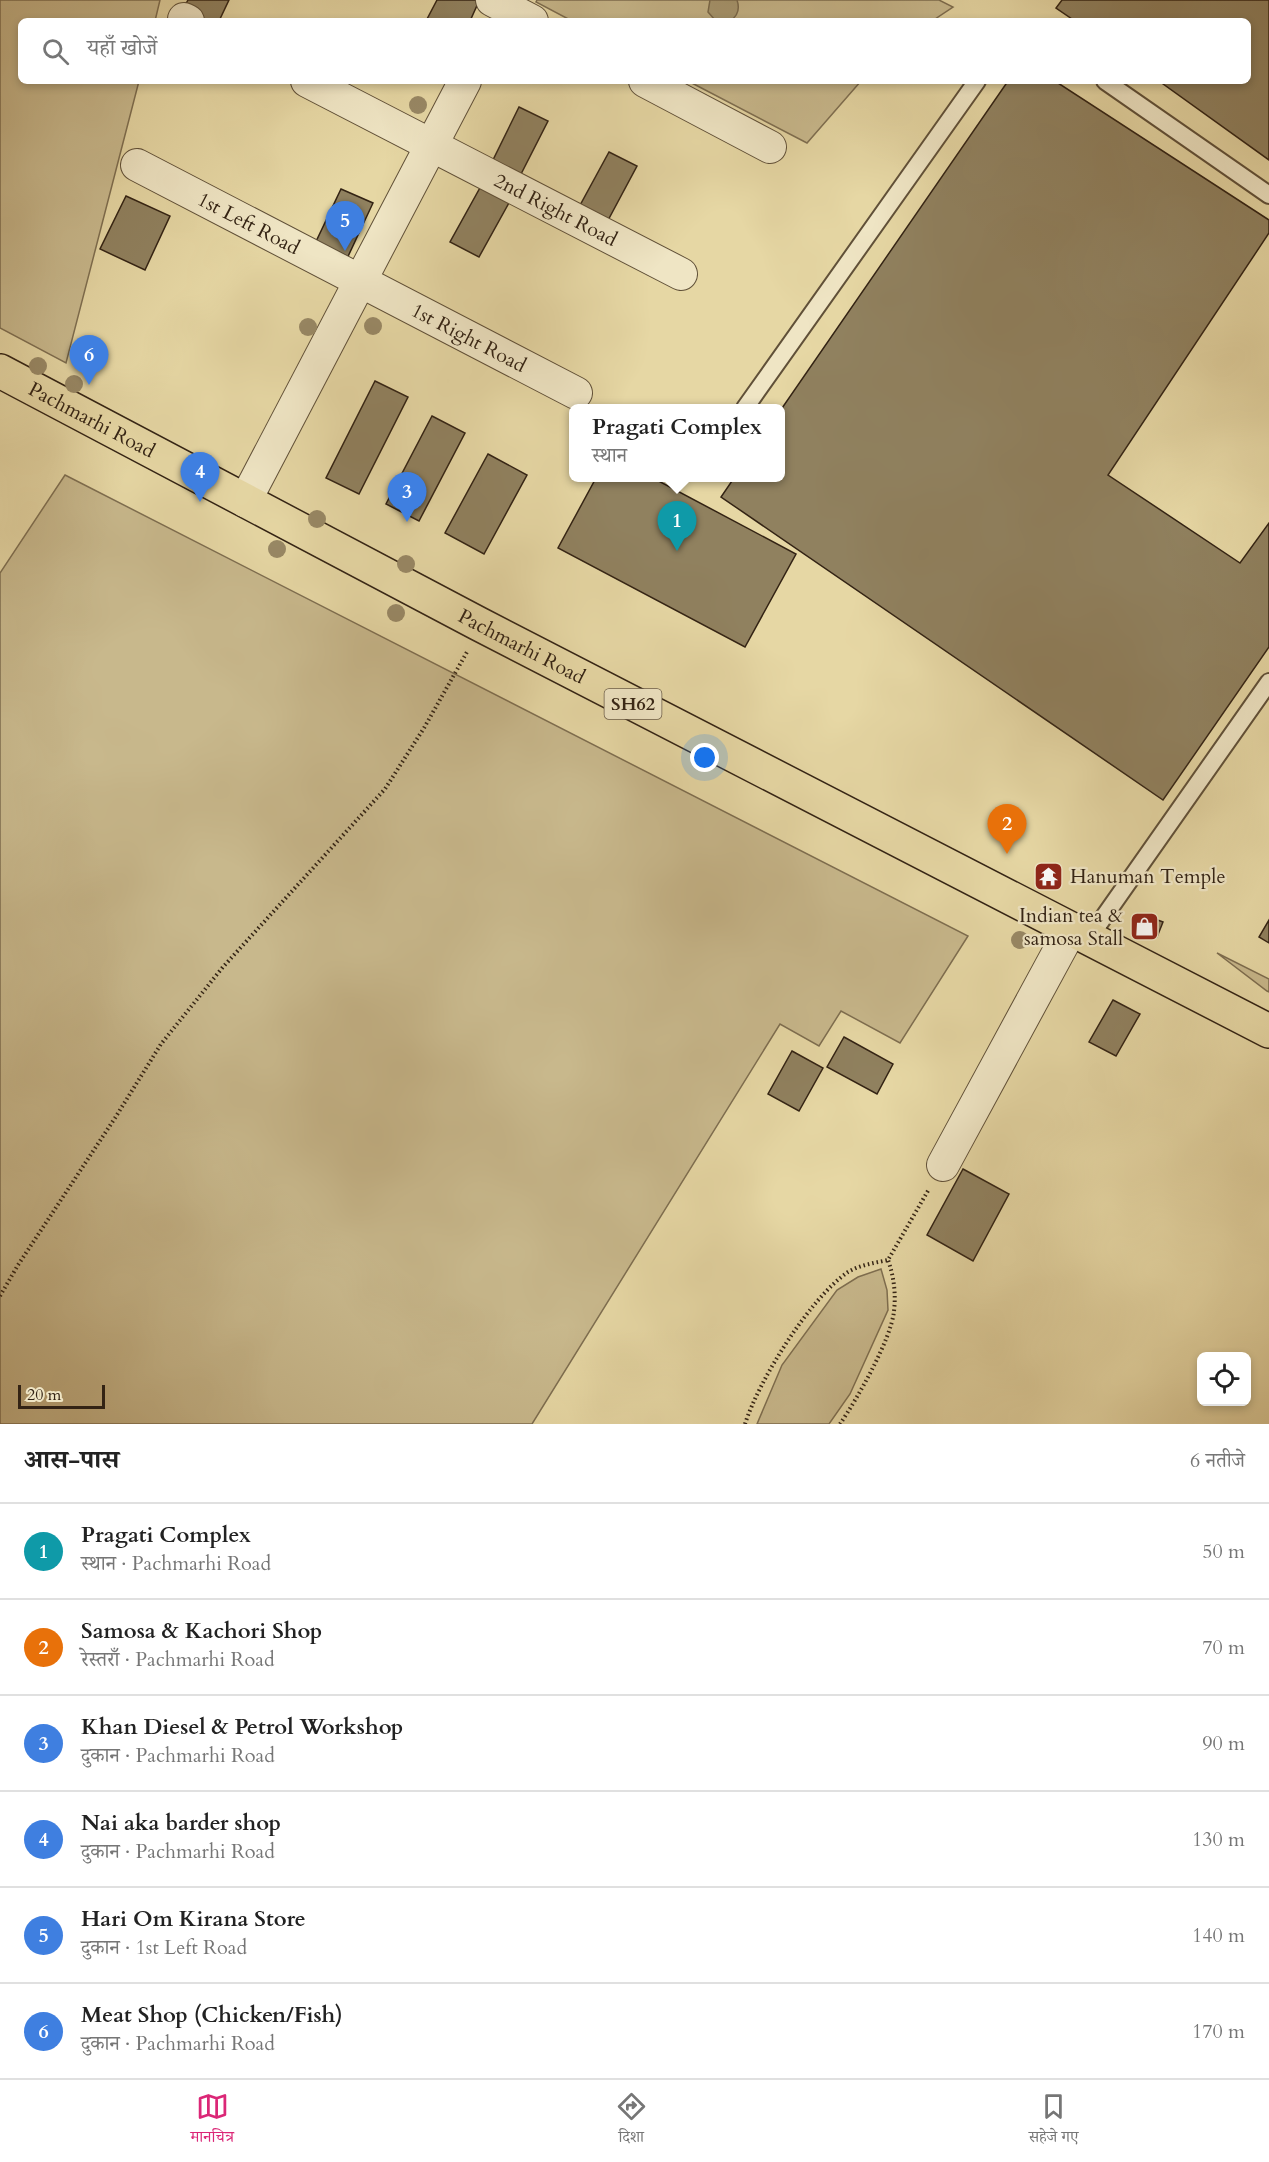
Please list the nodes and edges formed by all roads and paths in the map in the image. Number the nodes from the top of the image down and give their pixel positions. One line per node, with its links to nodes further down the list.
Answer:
1 (500, 7): 2 (street)
2 (525, 18)
3 (313, 84): 8 (street, 2nd Right Road)
4 (463, 84): 8 (street)
5 (651, 84): 9 (street)
6 (975, 84): 16 (lane)
7 (1109, 84): 11 (lane)
8 (432, 144): 12 (street, 2nd Right Road); 13 (street)
9 (770, 147)
10 (137, 165): 13 (street, 1st Left Road)
11 (1269, 195)
12 (681, 274)
13 (360, 281): 15 (street, 1st Right Road); 17 (street)
14 (0, 371): 17 (main road, Pachmarhi Road / SH62)
15 (576, 393)
16 (748, 404)
17 (245, 501): 18 (main road, Pachmarhi Road / SH62)
18 (479, 624): 20 (main road, Pachmarhi Road / SH62); 24 (path)
19 (1269, 682): 20 (lane)
20 (1080, 933): 21 (main road, Pachmarhi Road / SH62); 22 (street)
21 (1269, 1031)
22 (943, 1165): 23 (path)
23 (888, 1260): 25 (path); 26 (path)
24 (0, 1296)
25 (745, 1424)
26 (840, 1424)

